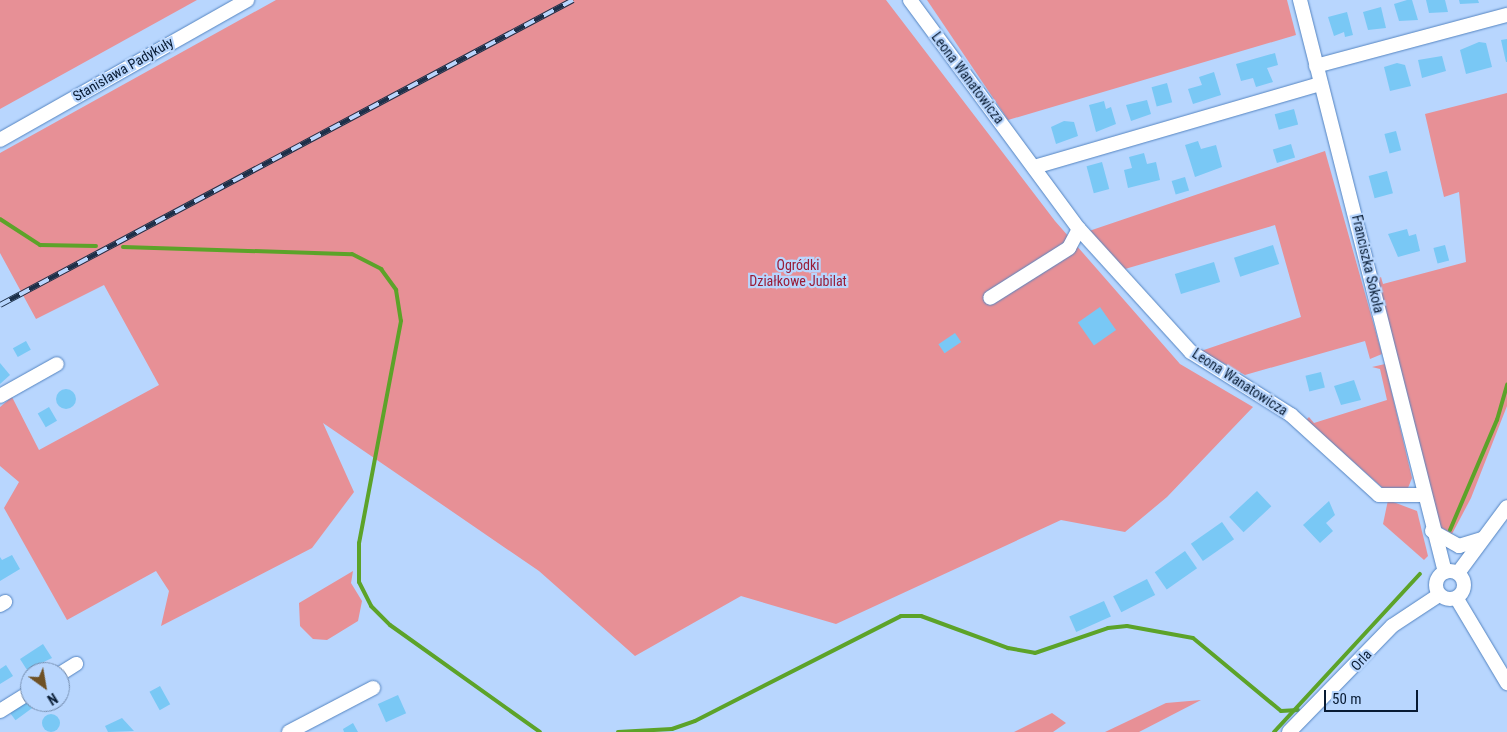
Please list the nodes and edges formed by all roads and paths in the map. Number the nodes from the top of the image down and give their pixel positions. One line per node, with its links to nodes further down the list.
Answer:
1 (247, 0): 7 (street, Stanisława Padykuły)
2 (910, 0): 8 (street, Leona Wanatowicza)
3 (1300, 0): 5 (street, Franciszka Sokoła)
4 (1507, 15): 5 (street)
5 (1316, 66): 6 (street, Franciszka Sokoła)
6 (1320, 84): 8 (street); 13 (street, Franciszka Sokoła)
7 (0, 140)
8 (1034, 167): 9 (street, Leona Wanatowicza)
9 (1080, 229): 10 (street); 13 (street, Leona Wanatowicza)
10 (990, 298)
11 (57, 364): 12 (street)
12 (0, 396)
13 (1422, 494): 15 (street, Franciszka Sokoła)
14 (1507, 507): 16 (street)
15 (1432, 530): 16 (street); 17 (street, Franciszka Sokoła)
16 (1484, 538): 17 (street)
17 (1451, 572): 18 (street); 19 (street)
18 (1439, 595): 19 (street); 27 (street, Orla)
19 (1456, 599): 22 (street)
20 (76, 664): 21 (street)
21 (70, 668)
22 (1507, 683)
23 (374, 688): 26 (street)
24 (20, 698): 25 (street)
25 (0, 711)
26 (289, 732)
27 (1289, 732)

